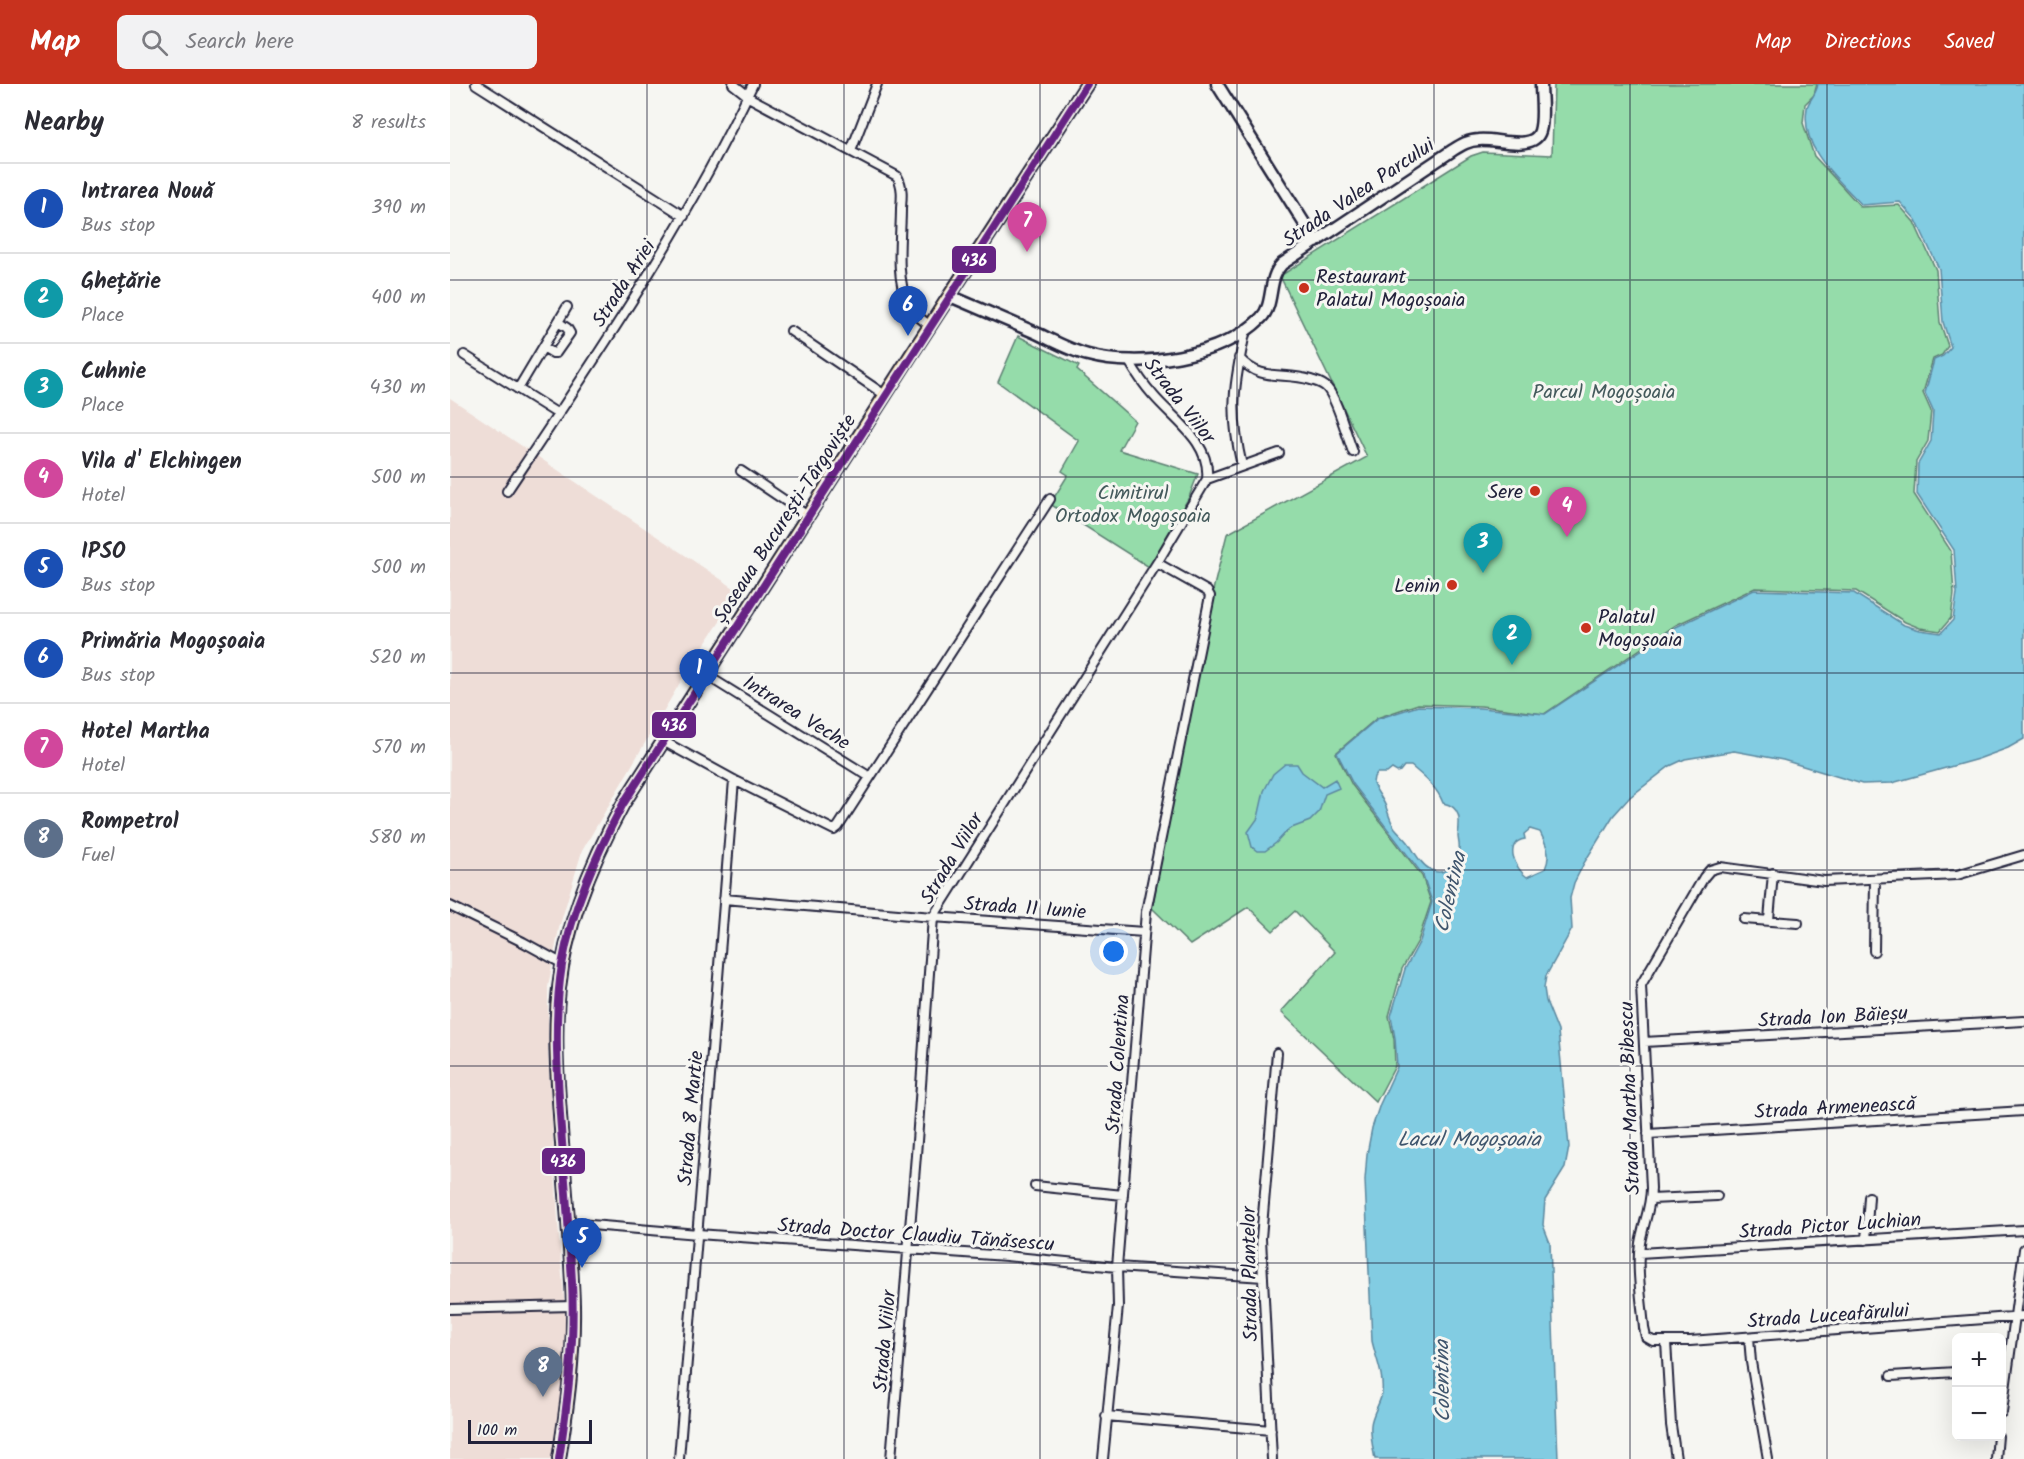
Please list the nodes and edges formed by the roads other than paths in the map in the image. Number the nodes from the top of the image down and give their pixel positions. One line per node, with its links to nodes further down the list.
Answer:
1 (476, 84): 10 (street)
2 (733, 84): 8 (street)
3 (753, 84): 8 (street, Strada Ariei)
4 (877, 84): 9 (street)
5 (1087, 84): 12 (main road, Șoseaua București-Târgoviște)
6 (1217, 84): 11 (street)
7 (1541, 84): 11 (street, Strada Valea Parcului)
8 (748, 96): 9 (street); 10 (street, Strada Ariei)
9 (851, 151): 15 (street)
10 (684, 216): 24 (street, Strada Ariei)
11 (1316, 242): 16 (street, Strada Valea Parcului)
12 (950, 296): 15 (main road, Șoseaua București-Târgoviște); 21 (street, Strada Valea Parcului)
13 (567, 307): 14 (street)
14 (558, 322): 18 (street); 18 (street)
15 (930, 326): 23 (main road, Șoseaua București-Târgoviște)
16 (1246, 329): 20 (street); 21 (street, Strada Valea Parcului)
17 (791, 331): 23 (street)
18 (543, 347): 22 (street)
19 (464, 355): 22 (street)
20 (1239, 358): 25 (street); 27 (street)
21 (1129, 361): 29 (street, Strada Viilor)
22 (518, 389): 24 (street)
23 (885, 395): 32 (main road, Șoseaua București-Târgoviște)
24 (558, 414): 30 (street, Strada Ariei)
25 (1353, 452)
26 (1279, 453): 27 (street)
27 (1242, 466): 29 (street)
28 (741, 471): 32 (street)
29 (1207, 479): 33 (street, Strada Viilor)
30 (507, 491)
31 (1050, 499): 36 (street)
32 (808, 516): 34 (main road, Șoseaua București-Târgoviște)
33 (1157, 563): 43 (street, Strada Viilor); 47 (street, Strada Colentina)
34 (706, 675): 35 (main road, Șoseaua București-Târgoviște); 36 (street, Intrarea Veche)
35 (663, 741): 37 (street); 49 (main road, Șoseaua București-Târgoviște)
36 (870, 777): 37 (street)
37 (734, 780): 41 (street, Strada 8 Martie)
38 (2024, 855): 40 (street, Strada Martha Bibescu)
39 (1773, 873): 40 (street, Strada Martha Bibescu); 45 (street); 51 (street, Strada Martha Bibescu)
40 (1875, 879): 48 (street)
41 (724, 899): 43 (street, Strada 11 Iunie); 62 (street, Strada 8 Martie)
42 (450, 906): 49 (street)
43 (933, 917): 47 (street, Strada 11 Iunie); 64 (street, Strada Viilor)
44 (1744, 919): 45 (street)
45 (1769, 920): 46 (street)
46 (1798, 922)
47 (1144, 932): 56 (street, Strada Colentina)
48 (1874, 951)
49 (563, 964): 60 (main road, Șoseaua București-Târgoviște)
50 (2024, 1021): 51 (street, Strada Ion Băieșu)
51 (1644, 1042): 54 (street, Strada Martha Bibescu)
52 (1277, 1053): 68 (street, Strada Plantelor)
53 (2024, 1111): 54 (street, Strada Armenească)
54 (1648, 1134): 59 (street, Strada Martha Bibescu)
55 (1035, 1186): 56 (street)
56 (1123, 1195): 67 (street, Strada Colentina)
57 (1717, 1196): 59 (street)
58 (1869, 1197): 63 (street)
59 (1651, 1199): 66 (street, Strada Martha Bibescu)
60 (567, 1223): 62 (street, Strada Doctor Claudiu Tănăsescu); 69 (main road, Șoseaua București-Târgoviște)
61 (2024, 1230): 63 (street, Strada Pictor Luchian)
62 (698, 1234): 64 (street, Strada Doctor Claudiu Tănăsescu); 83 (street, Strada 8 Martie)
63 (1866, 1240): 66 (street, Strada Pictor Luchian)
64 (908, 1249): 67 (street, Strada Doctor Claudiu Tănăsescu); 84 (street, Strada Viilor)
65 (2024, 1249): 72 (street)
66 (1639, 1253): 73 (street, Strada Martha Bibescu)
67 (1117, 1267): 68 (street, Strada Doctor Claudiu Tănăsescu); 79 (street, Strada Colentina)
68 (1263, 1277): 80 (street, Strada Plantelor)
69 (573, 1306): 70 (street); 82 (main road, Șoseaua București-Târgoviște)
70 (450, 1309)
71 (2024, 1316): 72 (street, Strada Luceafărului)
72 (2014, 1317): 74 (street, Strada Luceafărului); 76 (street)
73 (1646, 1337): 75 (street, Strada Luceafărului)
74 (1749, 1337): 75 (street, Strada Luceafărului); 88 (street)
75 (1666, 1342): 87 (street)
76 (2006, 1359)
77 (1952, 1372): 78 (street)
78 (1891, 1376)
79 (1106, 1416): 80 (street); 85 (street, Strada Colentina)
80 (1271, 1430): 86 (street, Strada Plantelor)
81 (1997, 1441): 89 (street)
82 (559, 1459)
83 (679, 1459)
84 (891, 1459)
85 (1102, 1459)
86 (1272, 1459)
87 (1676, 1459)
88 (1768, 1459)
89 (1995, 1459)

